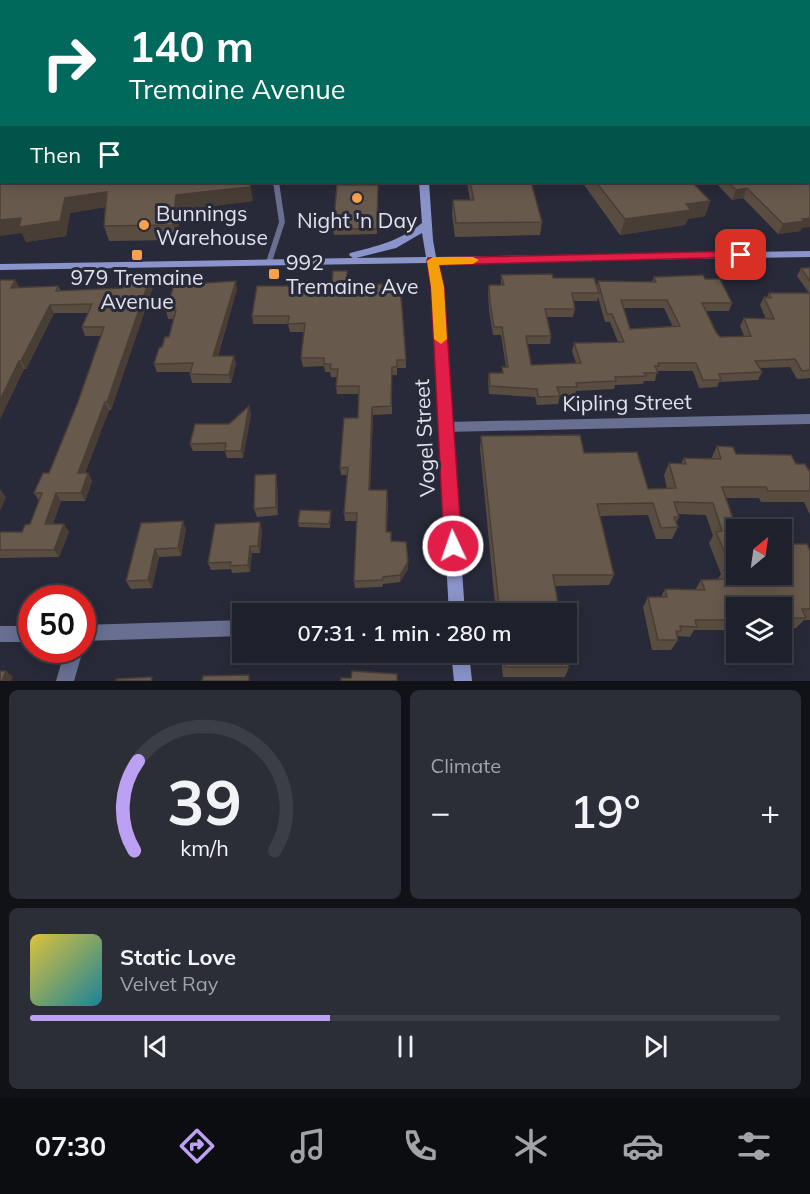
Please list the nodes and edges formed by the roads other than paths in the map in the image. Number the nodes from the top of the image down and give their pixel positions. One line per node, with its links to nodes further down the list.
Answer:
1 (276, 183): 7 (lane)
2 (424, 183): 3 (main road, Vogel Street)
3 (426, 225): 5 (main road); 6 (main road, Vogel Street)
4 (810, 254): 6 (main road)
5 (326, 261): 6 (main road); 7 (main road)
6 (433, 261): 10 (main road, Vogel Street)
7 (269, 262): 8 (main road)
8 (0, 267)
9 (810, 419): 10 (street, Kipling Street)
10 (446, 427): 11 (main road, Vogel Street)
11 (456, 603)
12 (232, 628): 13 (street)
13 (96, 633)
14 (0, 634): 15 (street)
15 (18, 634)
16 (70, 663): 18 (street)
17 (461, 663): 19 (main road)
18 (64, 681)
19 (463, 681)

